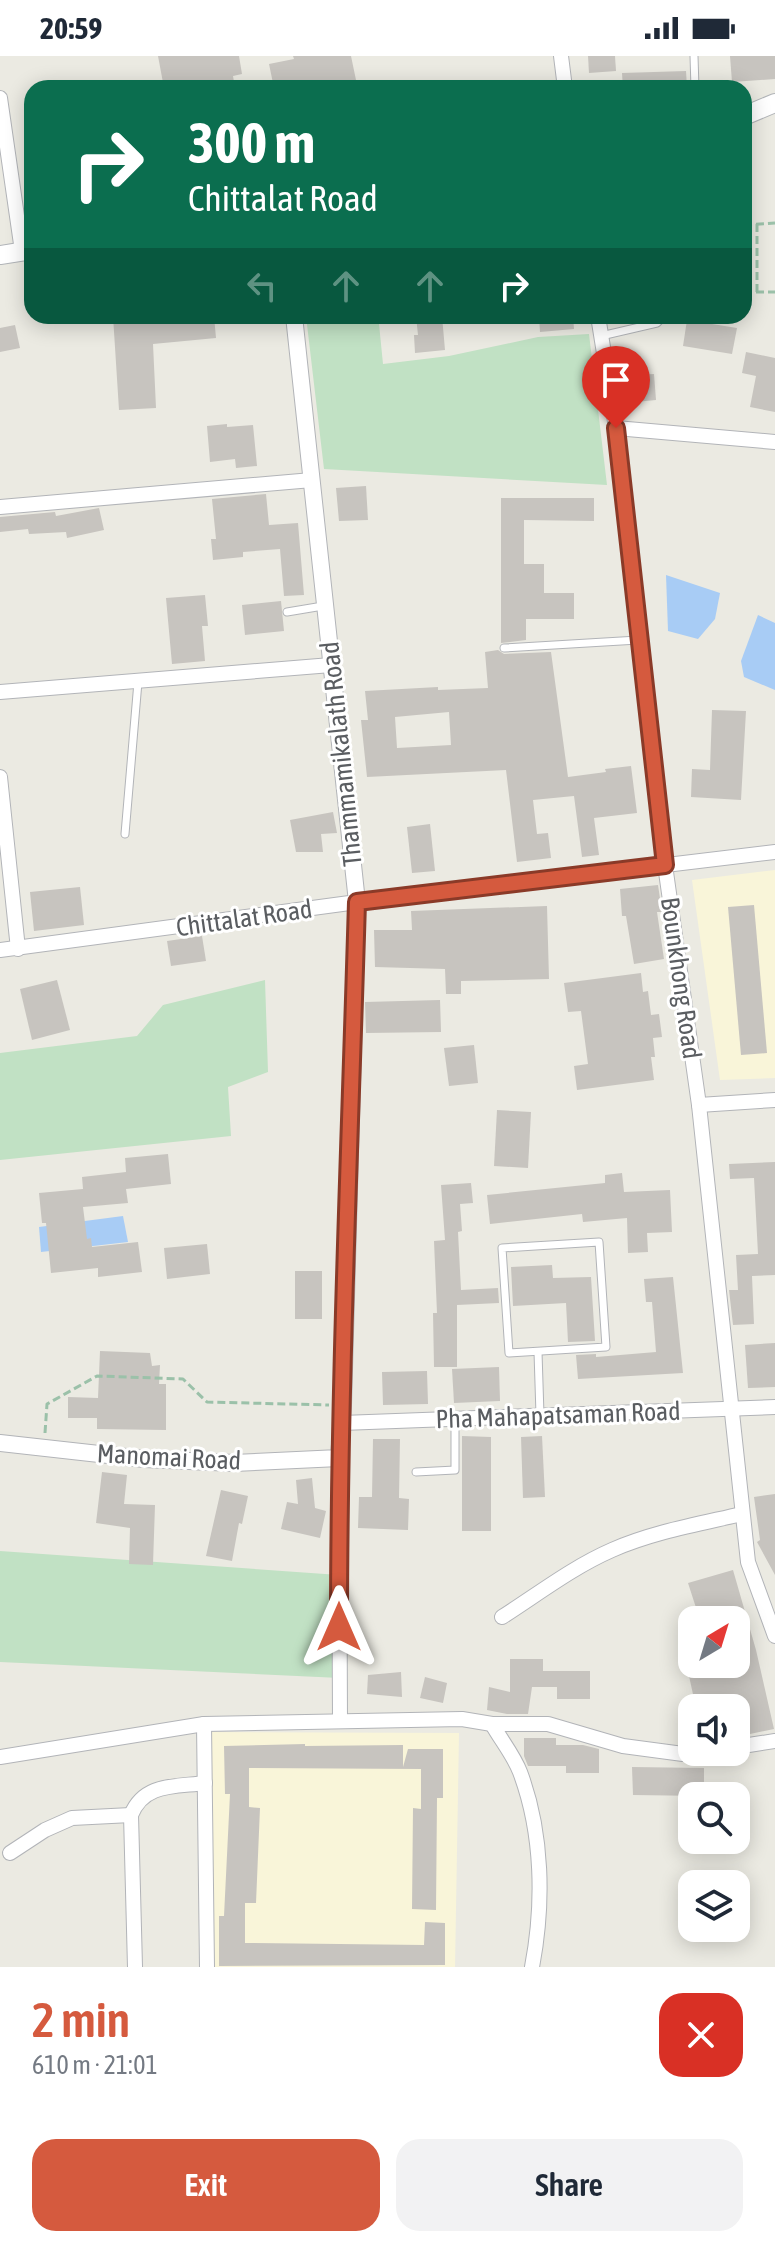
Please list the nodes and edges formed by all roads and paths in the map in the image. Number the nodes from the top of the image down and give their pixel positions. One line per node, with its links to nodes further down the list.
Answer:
1 (561, 56): 3 (street)
2 (694, 56): 4 (lane)
3 (564, 80)
4 (695, 80)
5 (0, 98): 12 (street)
6 (775, 102): 7 (main road); 8 (main road)
7 (752, 103)
8 (752, 112)
9 (775, 223): 11 (path)
10 (752, 224): 11 (path)
11 (757, 224): 16 (path)
12 (24, 234)
13 (24, 251): 14 (main road)
14 (0, 255)
15 (752, 292): 16 (path)
16 (757, 292): 17 (path)
17 (775, 292)
18 (295, 324): 24 (street, Thammamikalath Road)
19 (599, 324): 21 (street, Bounkhong Road)
20 (653, 324): 21 (lane)
21 (601, 336): 22 (street, Bounkhong Road)
22 (616, 428): 23 (street); 28 (street, Bounkhong Road)
23 (775, 442)
24 (312, 480): 25 (street); 26 (street, Thammamikalath Road)
25 (0, 507)
26 (325, 606): 27 (lane); 30 (street, Thammamikalath Road)
27 (287, 612)
28 (638, 640): 29 (lane); 36 (street, Bounkhong Road)
29 (504, 648)
30 (331, 665): 31 (street); 37 (street, Thammamikalath Road)
31 (138, 682): 32 (street); 34 (lane)
32 (0, 692)
33 (0, 777): 38 (street)
34 (125, 834)
35 (775, 852): 36 (street, Chittalat Road)
36 (665, 865): 37 (street, Chittalat Road); 41 (street, Bounkhong Road)
37 (357, 902): 38 (street, Chittalat Road); 43 (street, Thammamikalath Road)
38 (18, 949): 39 (street, Chittalat Road)
39 (0, 950)
40 (775, 1100): 41 (street)
41 (699, 1105): 45 (street, Bounkhong Road)
42 (538, 1352): 42 (lane); 46 (lane)
43 (343, 1405): 48 (street, Thammamikalath Road); 50 (path)
44 (775, 1407): 45 (street, Pha Mahapatsaman Road)
45 (730, 1408): 46 (street, Pha Mahapatsaman Road); 53 (street, Bounkhong Road)
46 (540, 1415): 47 (street, Pha Mahapatsaman Road)
47 (455, 1418): 48 (street, Pha Mahapatsaman Road); 52 (lane)
48 (342, 1423): 51 (street, Thammamikalath Road)
49 (0, 1443): 50 (street, Manomai Road)
50 (44, 1449): 51 (street, Manomai Road)
51 (339, 1458): 56 (street, Thammamikalath Road)
52 (416, 1472)
53 (742, 1514): 54 (street); 55 (street, Bounkhong Road)
54 (502, 1617)
55 (775, 1636)
56 (340, 1721): 57 (street); 58 (street)
57 (204, 1724): 62 (street); 63 (street)
58 (492, 1724): 61 (street); 68 (street)
59 (775, 1741): 60 (street)
60 (750, 1745)
61 (678, 1753)
62 (0, 1757)
63 (205, 1783): 64 (street); 67 (street)
64 (131, 1815): 65 (street); 66 (street)
65 (10, 1853)
66 (135, 1967)
67 (207, 1967)
68 (532, 1967)

